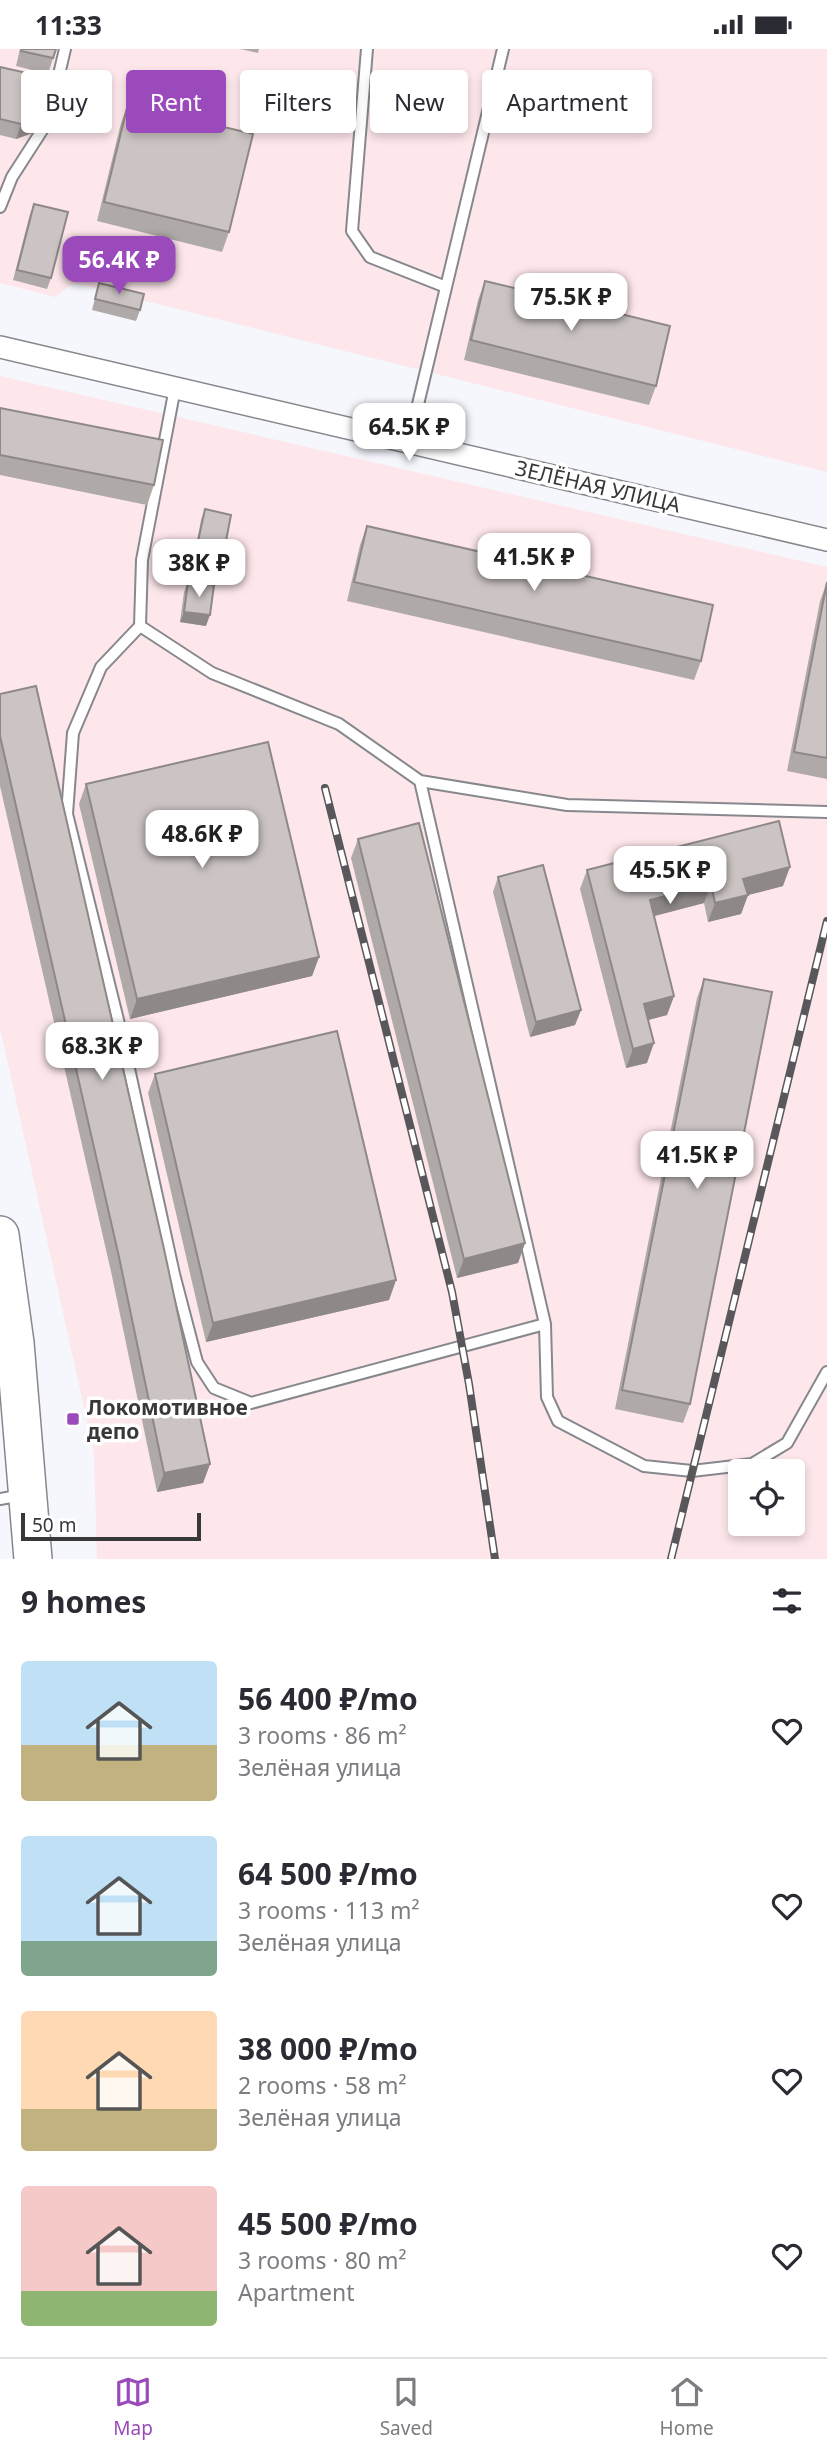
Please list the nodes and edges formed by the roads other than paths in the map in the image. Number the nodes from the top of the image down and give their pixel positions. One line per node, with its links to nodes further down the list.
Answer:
1 (65, 49): 4 (lane)
2 (367, 49): 5 (lane)
3 (503, 49): 5 (lane)
4 (0, 207)
5 (446, 288): 8 (lane)
6 (0, 347): 7 (street, ЗЕЛЁНАЯ УЛИЦА)
7 (175, 388): 8 (street, ЗЕЛЁНАЯ УЛИЦА); 10 (lane)
8 (409, 442): 9 (street, ЗЕЛЁНАЯ УЛИЦА)
9 (827, 540)
10 (139, 626): 11 (lane); 14 (lane)
11 (420, 781): 12 (lane); 14 (lane)
12 (827, 812)
13 (0, 1235): 16 (highway)
14 (545, 1324): 15 (lane)
15 (827, 1372)
16 (14, 1497): 17 (highway)
17 (33, 1559)

